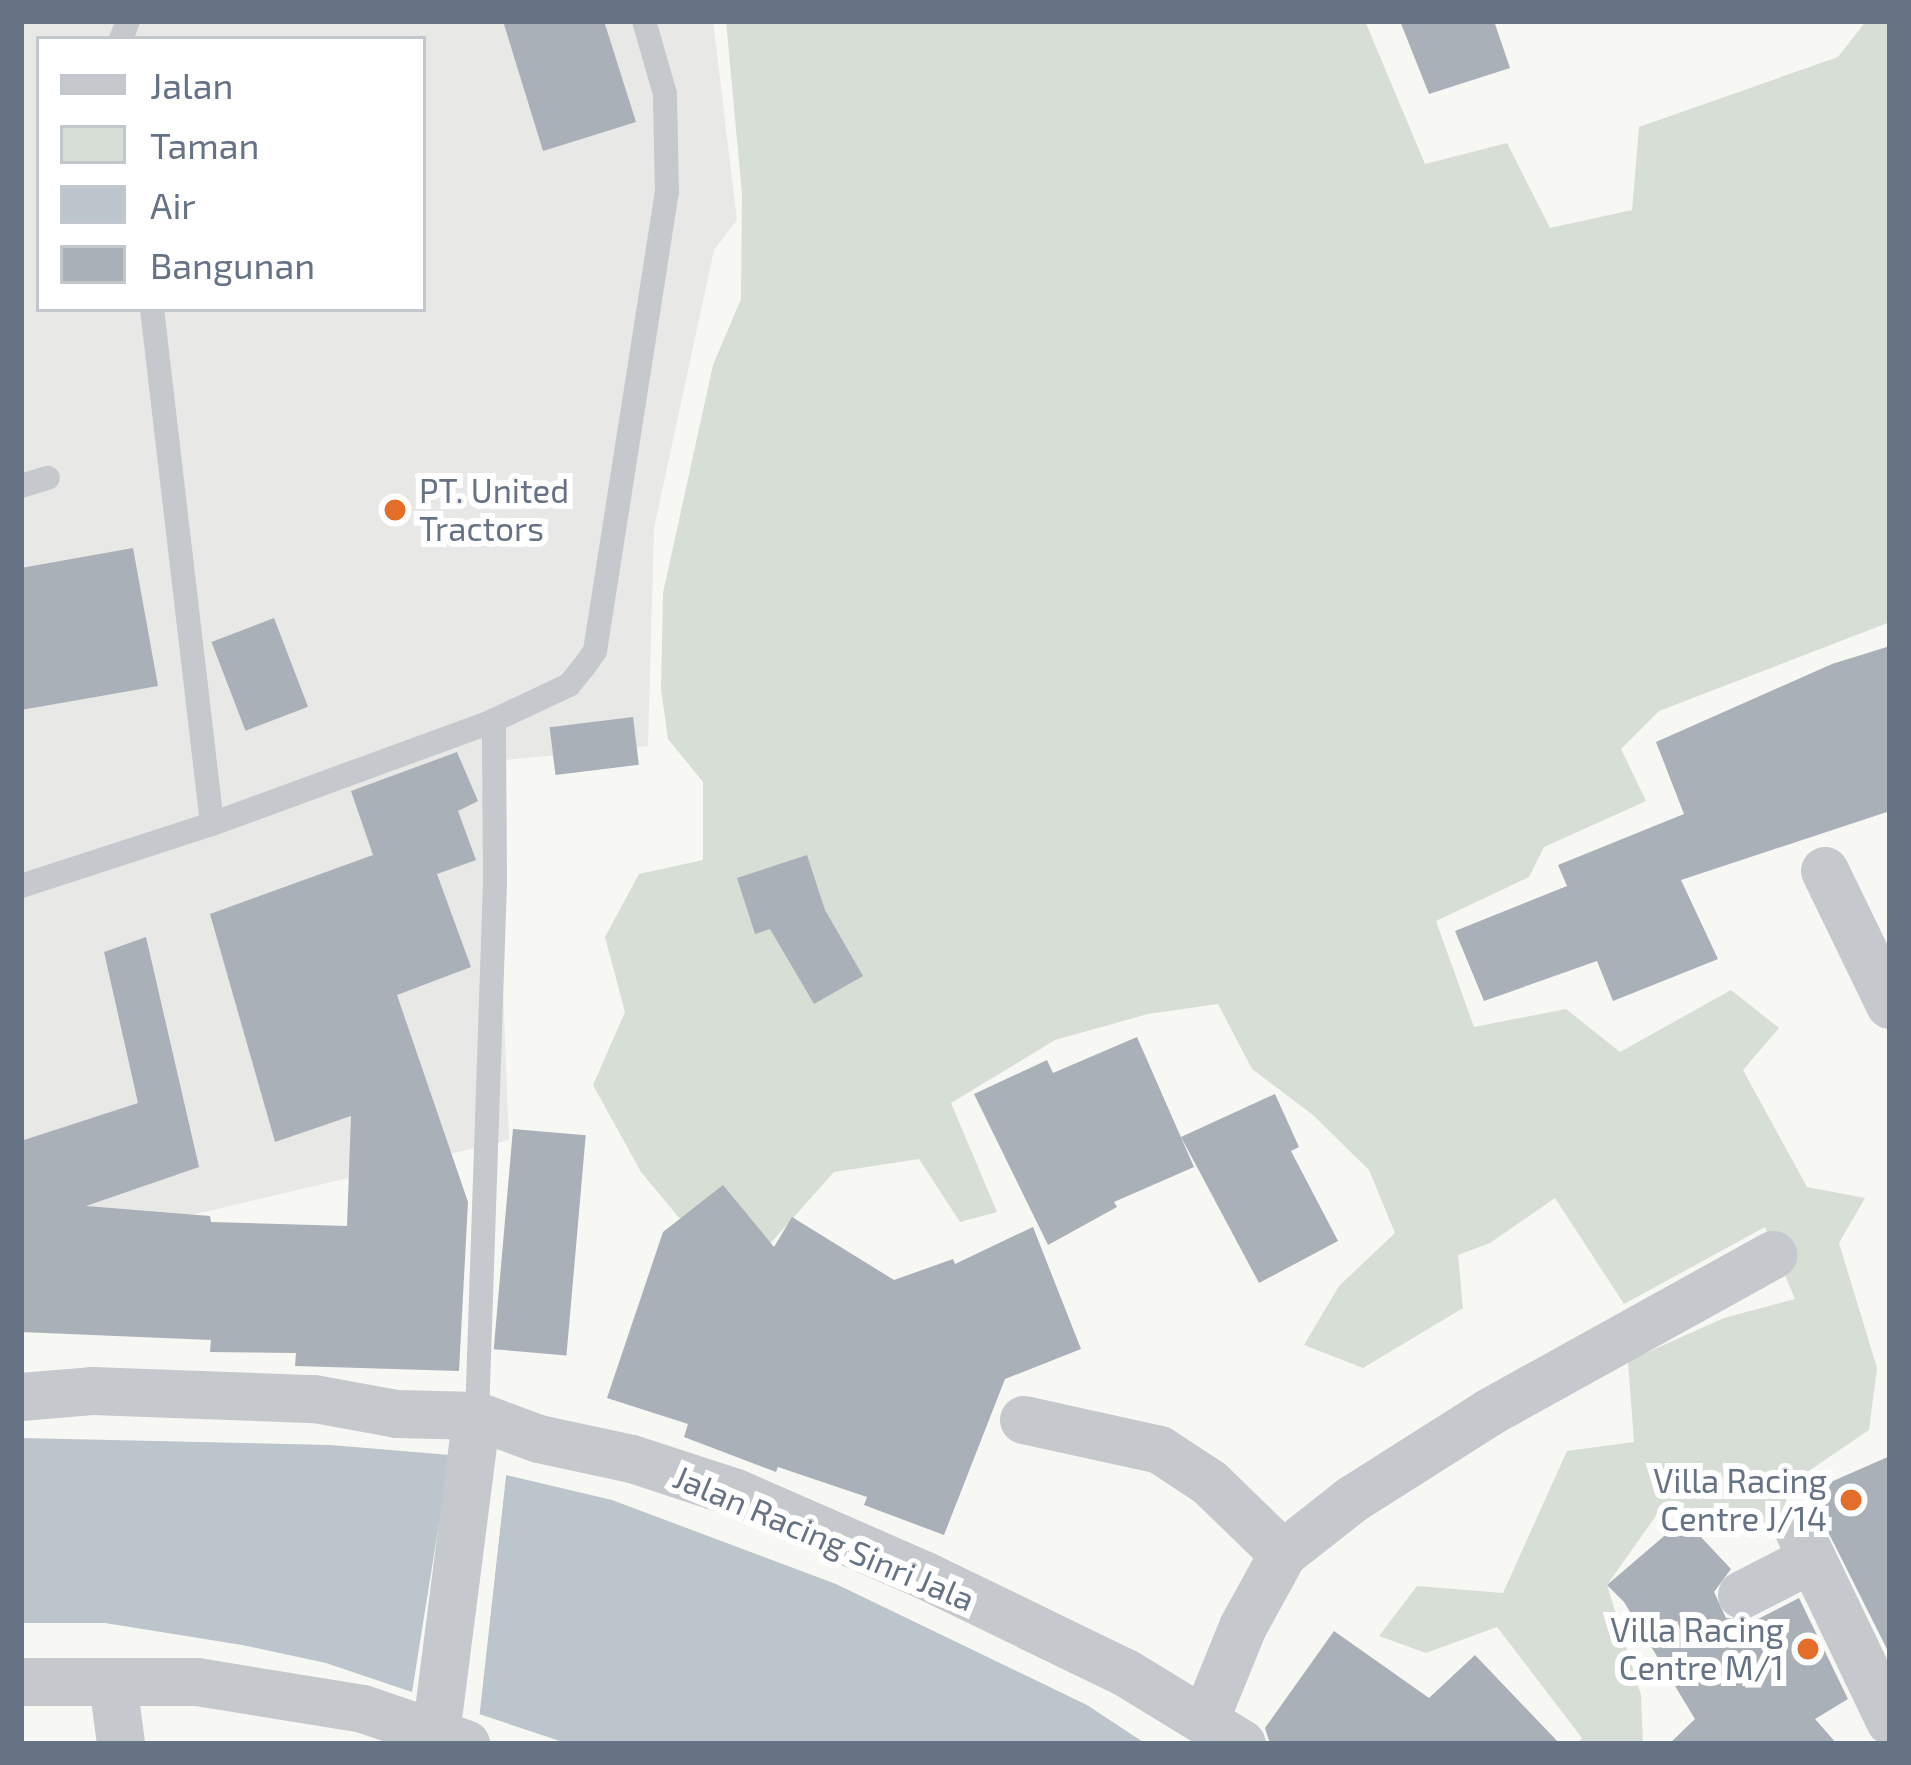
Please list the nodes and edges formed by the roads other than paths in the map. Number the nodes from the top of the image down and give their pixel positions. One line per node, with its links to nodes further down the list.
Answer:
1 (644, 21): 5 (lane)
2 (152, 312): 6 (lane)
3 (48, 478): 4 (lane)
4 (21, 486)
5 (494, 720): 6 (lane); 13 (lane)
6 (212, 824): 8 (lane)
7 (1825, 871): 9 (street)
8 (21, 886)
9 (1890, 1005)
10 (1773, 1255): 14 (street)
11 (21, 1396): 13 (street, Jalan Racing Sinri Jala)
12 (1024, 1420): 14 (street)
13 (475, 1426): 19 (street); 20 (street, Jalan Racing Sinri Jala)
14 (1283, 1555): 20 (street)
15 (1742, 1595): 18 (street)
16 (21, 1682): 17 (street)
17 (112, 1684): 19 (street); 21 (street)
18 (1890, 1721)
19 (447, 1730)
20 (1224, 1731)
21 (121, 1744)

